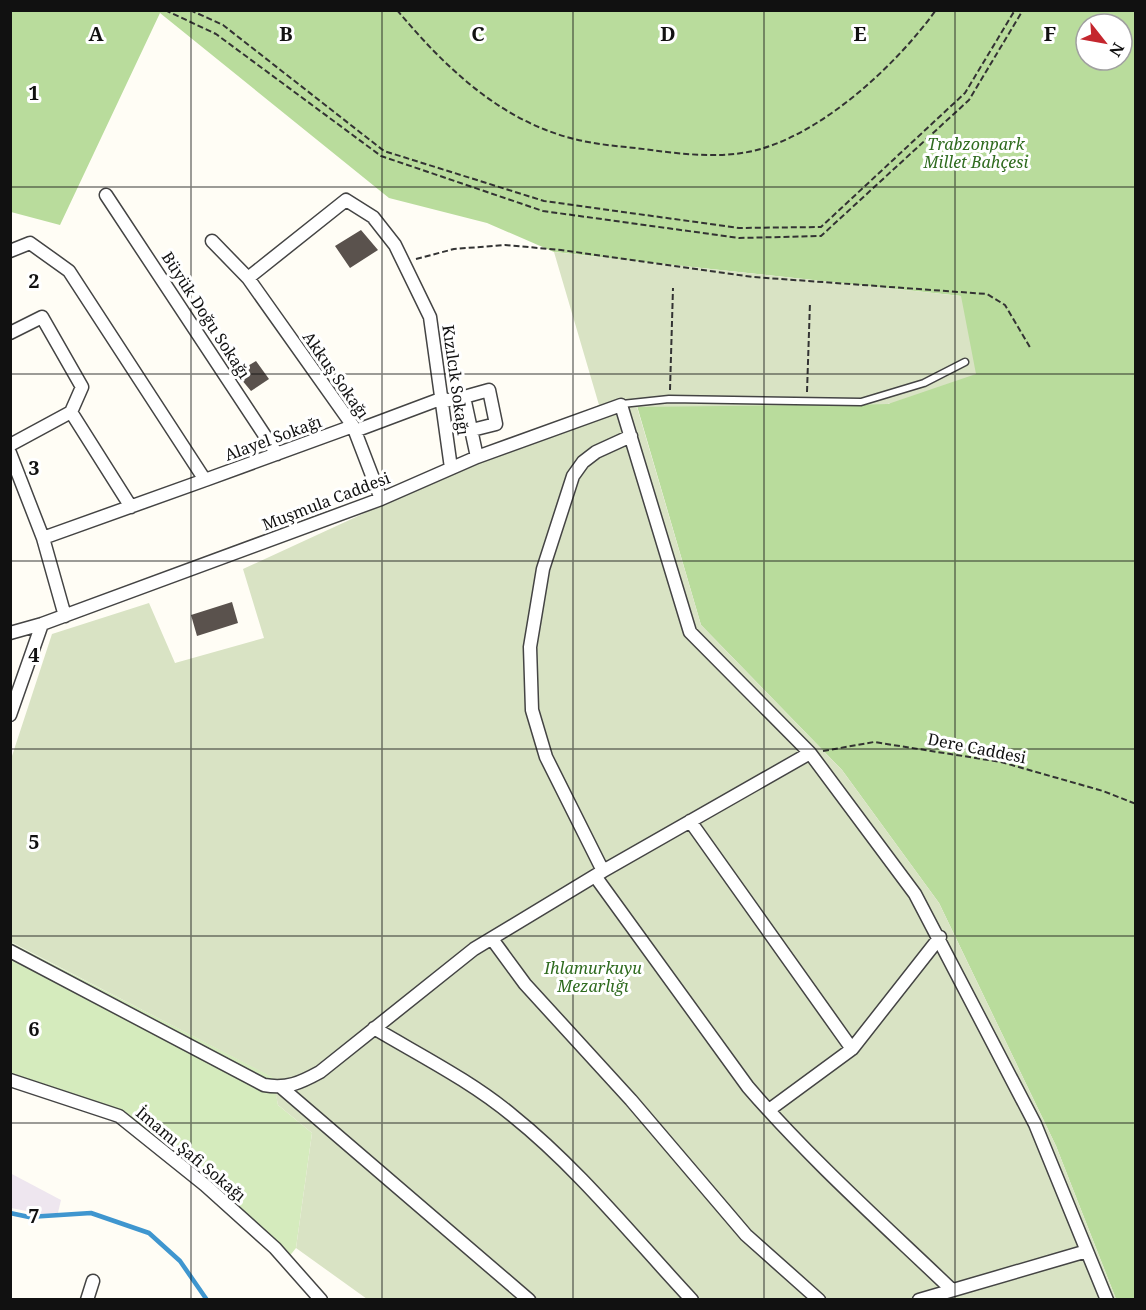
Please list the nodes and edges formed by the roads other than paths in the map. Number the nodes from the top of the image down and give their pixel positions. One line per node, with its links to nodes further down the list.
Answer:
1 (106, 195): 16 (street, Büyük Doğu Sokağı)
2 (212, 241): 4 (street, Akkuş Sokağı)
3 (10, 251): 19 (street)
4 (248, 278): 8 (street, Kızılcık Sokağı); 11 (street, Akkuş Sokağı)
5 (10, 333): 10 (street)
6 (965, 362): 9 (lane)
7 (464, 397): 8 (street, Alayel Sokağı); 12 (street); 12 (street, Kızılcık Sokağı)
8 (444, 400): 11 (street, Alayel Sokağı); 18 (street, Kızılcık Sokağı)
9 (621, 405): 13 (street); 17 (street, Muşmula Caddesi)
10 (71, 412): 14 (street); 21 (street)
11 (354, 428): 16 (street, Alayel Sokağı); 20 (street, Akkuş Sokağı)
12 (472, 430): 17 (street)
13 (630, 436): 27 (street); 29 (street)
14 (10, 445)
15 (10, 453): 22 (street)
16 (277, 454): 19 (street, Alayel Sokağı)
17 (477, 457): 18 (street, Muşmula Caddesi)
18 (451, 468): 20 (street, Muşmula Caddesi)
19 (205, 480): 21 (street, Alayel Sokağı)
20 (381, 499): 23 (street, Muşmula Caddesi)
21 (131, 507): 22 (street, Alayel Sokağı)
22 (44, 538): 23 (street)
23 (65, 616): 24 (street, Muşmula Caddesi)
24 (42, 624): 25 (street, Muşmula Caddesi); 26 (street)
25 (10, 633)
26 (10, 715)
27 (810, 753): 28 (street); 30 (street)
28 (690, 821): 29 (street); 34 (street)
29 (599, 873): 31 (street); 37 (street)
30 (940, 937): 34 (street); 38 (street)
31 (492, 939): 33 (street); 45 (street)
32 (10, 951): 36 (street)
33 (374, 1028): 36 (street); 44 (street)
34 (852, 1049): 37 (street)
35 (10, 1080): 42 (street, İmamı Şafi Sokağı)
36 (282, 1088): 43 (street)
37 (769, 1110): 40 (street)
38 (1087, 1251): 40 (street); 47 (street)
39 (93, 1281): 41 (street)
40 (952, 1290): 46 (street)
41 (87, 1299)
42 (321, 1299)
43 (529, 1299)
44 (692, 1299)
45 (819, 1299)
46 (919, 1299)
47 (1107, 1299)

